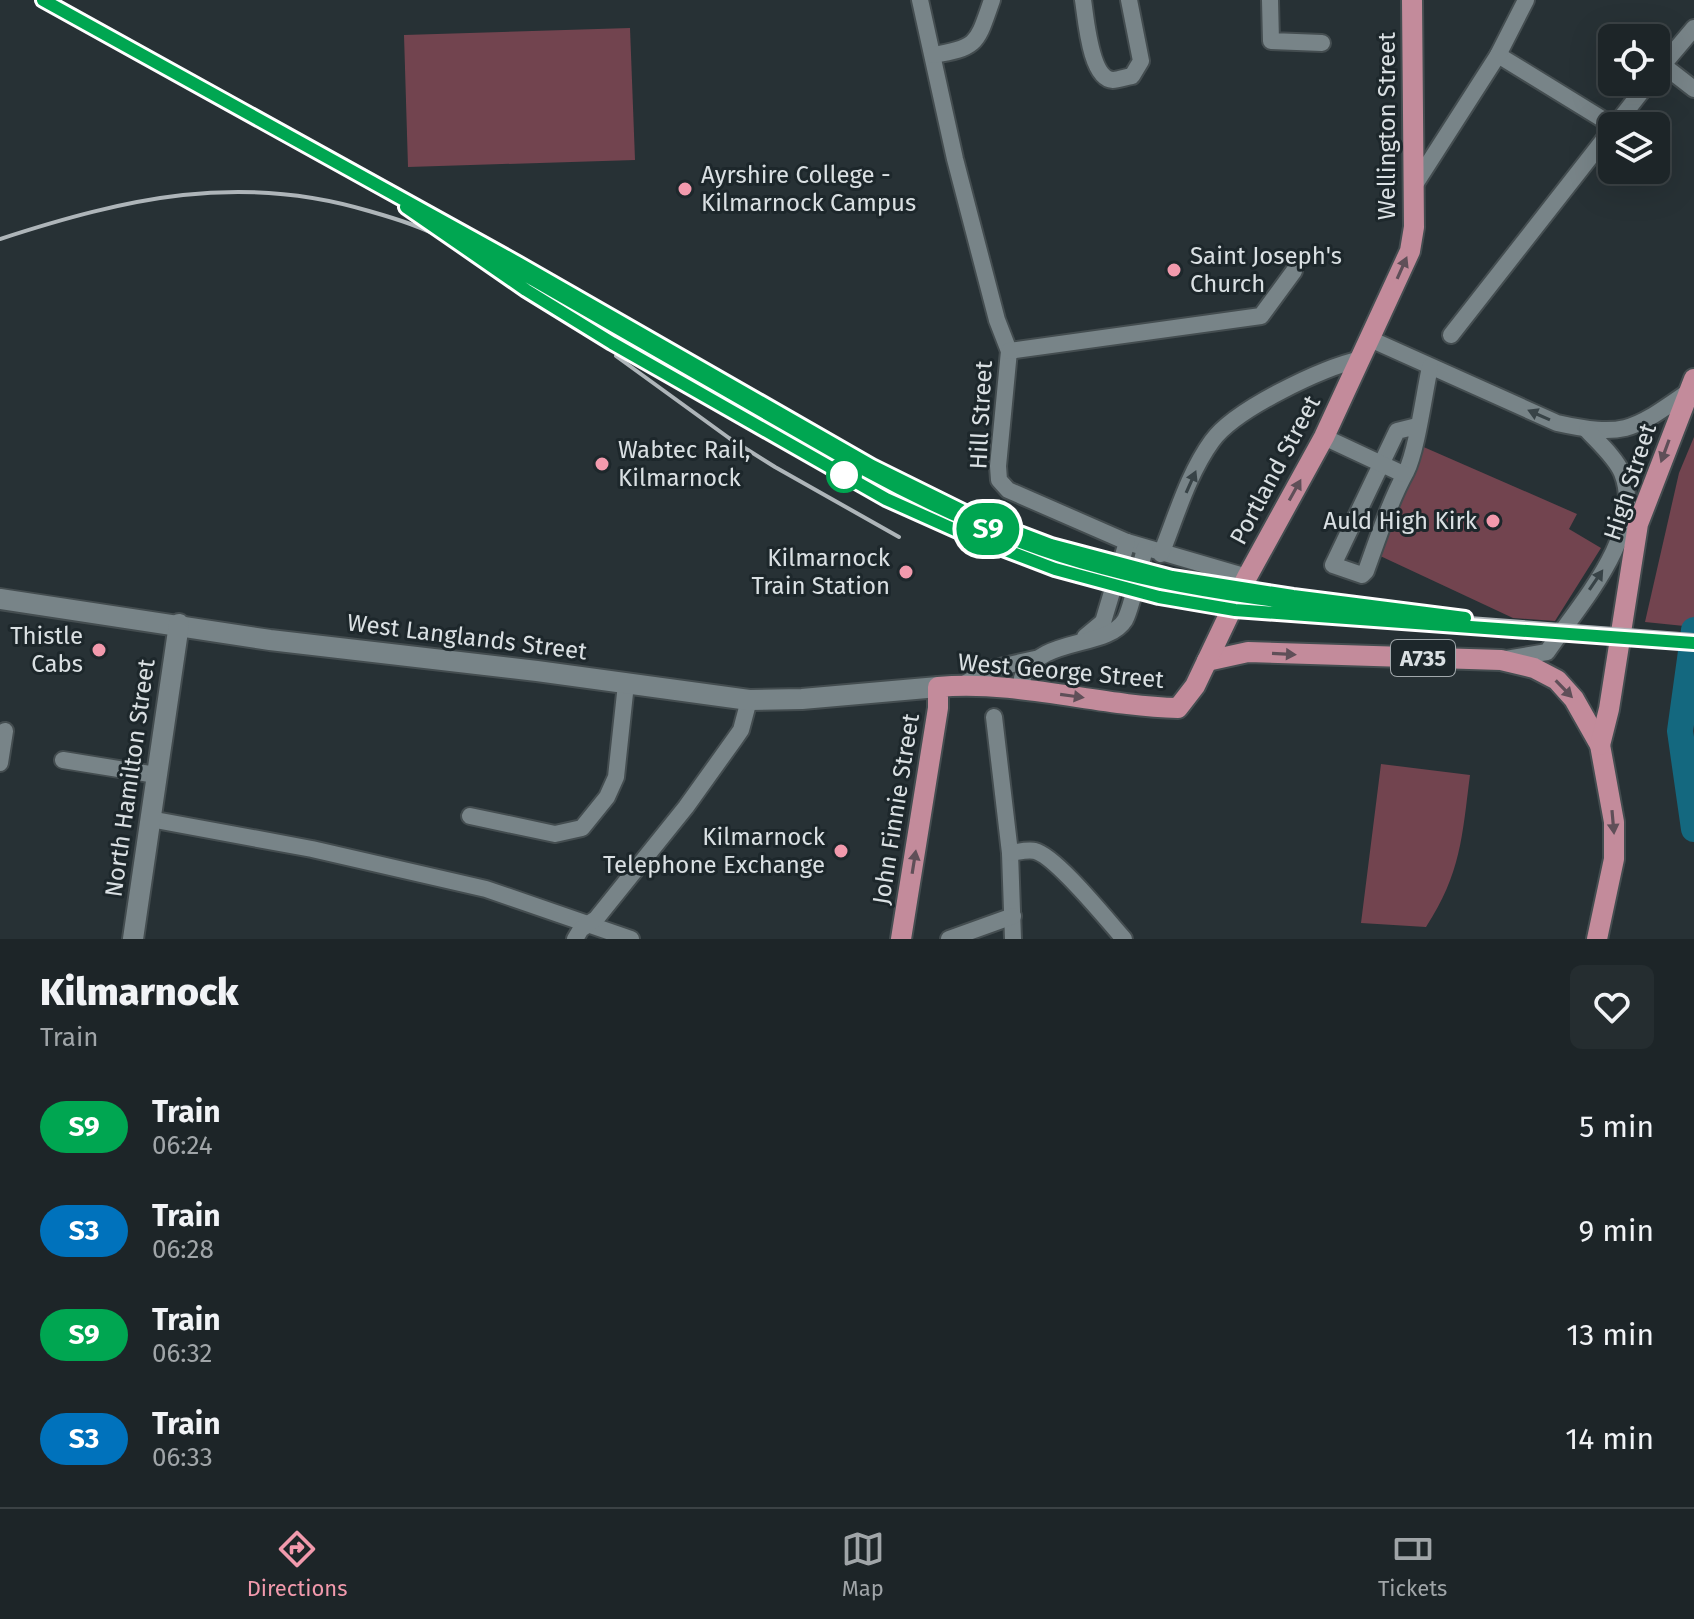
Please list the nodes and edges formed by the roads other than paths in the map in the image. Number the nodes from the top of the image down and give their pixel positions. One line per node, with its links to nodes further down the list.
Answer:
1 (920, 0): 10 (street, Hill Street)
2 (992, 0): 10 (street)
3 (1083, 0): 4 (street)
4 (1129, 0)
5 (1270, 0): 9 (street)
6 (1412, 0): 19 (main road, Wellington Street)
7 (1526, 0): 11 (street)
8 (1694, 28): 12 (street)
9 (1322, 43)
10 (933, 55): 23 (street, Hill Street)
11 (1498, 55): 17 (street); 19 (street)
12 (1670, 56)
13 (1670, 75): 14 (street)
14 (1694, 89)
15 (1637, 96): 16 (street)
16 (1623, 112)
17 (1598, 116)
18 (1598, 143): 21 (street)
19 (1414, 186): 22 (main road, Wellington Street, one-way to 19)
20 (1294, 271): 23 (street)
21 (1451, 335)
22 (1370, 339): 24 (main road, Portland Street); 25 (street)
23 (1009, 351): 32 (street, Hill Street)
24 (1361, 359): 29 (main road, Portland Street); 33 (street, one-way to 24)
25 (1430, 367): 27 (street); 28 (street, one-way to 25)
26 (1691, 385): 28 (street); 49 (main road, High Street / A735, one-way to 49)
27 (1417, 426): 30 (street); 31 (street)
28 (1587, 430): 39 (street, one-way to 28)
29 (1324, 437): 30 (street); 34 (main road, Portland Street, one-way to 29)
30 (1381, 463): 31 (street); 31 (street)
31 (1403, 474)
32 (1127, 542): 33 (street, Hill Street); 37 (street)
33 (1153, 551): 34 (street, Hill Street); 37 (street)
34 (1247, 577): 40 (main road, Portland Street)
35 (0, 599): 36 (street, West Langlands Street)
36 (179, 624): 41 (street, West Langlands Street); 53 (street, North Hamilton Street)
37 (1081, 640): 38 (street)
38 (1037, 658): 42 (street); 44 (street)
39 (1501, 660): 40 (main road, A735, one-way to 39); 49 (main road, A735, one-way to 49)
40 (1207, 661): 46 (main road, Portland Street)
41 (626, 684): 45 (street, West Langlands Street); 54 (street)
42 (962, 685): 43 (main road, West George Street); 44 (main road, West George Street)
43 (938, 687): 45 (street, West Langlands Street); 62 (main road, John Finnie Street, one-way to 43)
44 (1025, 690): 46 (main road, West George Street, one-way to 46)
45 (749, 700): 58 (street)
46 (1178, 708)
47 (994, 717): 56 (street)
48 (5, 731): 50 (street)
49 (1600, 745): 66 (main road, A735, one-way to 66)
50 (0, 756): 52 (street)
51 (63, 760): 53 (street)
52 (0, 763)
53 (156, 775): 55 (street, North Hamilton Street)
54 (470, 816)
55 (150, 819): 58 (street); 59 (street, North Hamilton Street)
56 (1010, 853): 57 (street); 65 (street)
57 (1013, 916): 63 (street); 64 (street)
58 (589, 924): 60 (street); 61 (street)
59 (133, 939)
60 (575, 939)
61 (631, 939)
62 (902, 939)
63 (949, 939)
64 (1013, 939)
65 (1124, 939)
66 (1597, 939)

